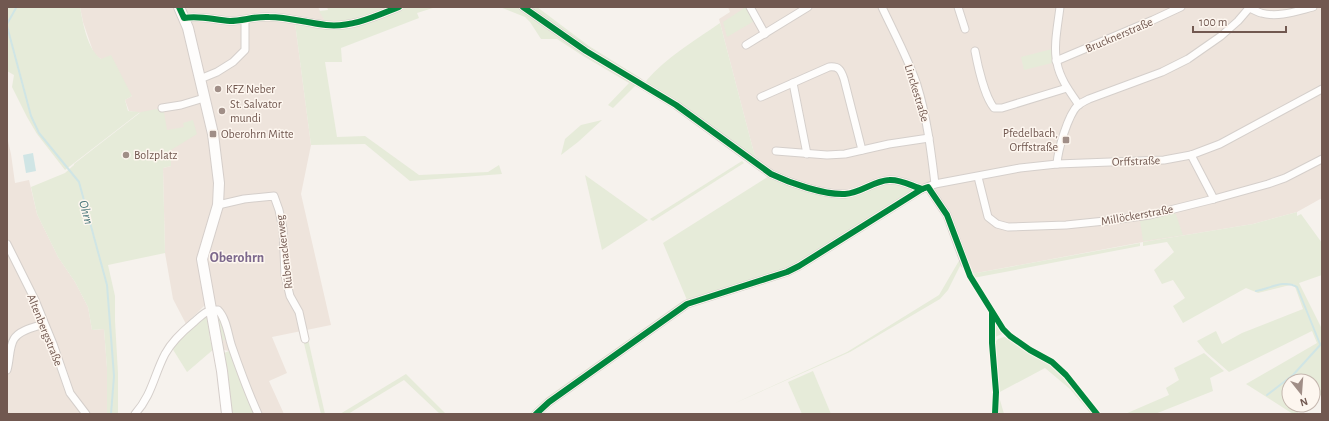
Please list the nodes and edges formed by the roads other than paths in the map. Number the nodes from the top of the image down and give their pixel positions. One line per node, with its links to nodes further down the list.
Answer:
1 (179, 7): 12 (main road)
2 (399, 7): 13 (street)
3 (523, 7): 35 (street)
4 (750, 7): 15 (street)
5 (808, 7): 15 (street)
6 (882, 7): 27 (street, Linckestraße)
7 (958, 7): 14 (street)
8 (1060, 7): 18 (street)
9 (1181, 7): 18 (street, Brucknerstraße)
10 (1249, 7): 11 (street); 25 (street)
11 (1313, 7)
12 (184, 18): 13 (street); 19 (main road)
13 (245, 20): 19 (street)
14 (965, 29)
15 (765, 34): 16 (street)
16 (746, 45)
17 (975, 51): 21 (street)
18 (1056, 61): 21 (street)
19 (200, 79): 24 (main road)
20 (793, 83): 23 (street); 28 (street); 30 (street)
21 (1067, 88): 25 (street)
22 (1322, 89): 31 (street, Orffstraße)
23 (761, 97)
24 (204, 98): 26 (street); 37 (main road)
25 (1079, 105): 33 (street)
26 (162, 108)
27 (929, 138): 28 (street); 35 (street, Linckestraße)
28 (862, 150): 30 (street)
29 (776, 151): 30 (street)
30 (807, 154)
31 (1191, 155): 33 (street, Orffstraße); 36 (street)
32 (1322, 159): 36 (street, Millöckerstraße)
33 (1057, 164): 34 (street, Orffstraße)
34 (978, 177): 35 (street, Orffstraße); 36 (street, Millöckerstraße)
35 (928, 187): 39 (street); 50 (street)
36 (1214, 199)
37 (218, 205): 40 (main road); 42 (street, Rübenackerweg)
38 (7, 244): 41 (street, Altenbergstraße)
39 (965, 264)
40 (212, 309): 43 (street); 44 (main road); 47 (street)
41 (44, 324): 45 (street); 46 (street, Altenbergstraße)
42 (305, 339)
43 (232, 345): 44 (street); 49 (street)
44 (218, 348): 48 (main road)
45 (7, 370)
46 (86, 414)
47 (135, 414)
48 (227, 414)
49 (258, 414)
50 (536, 414)

